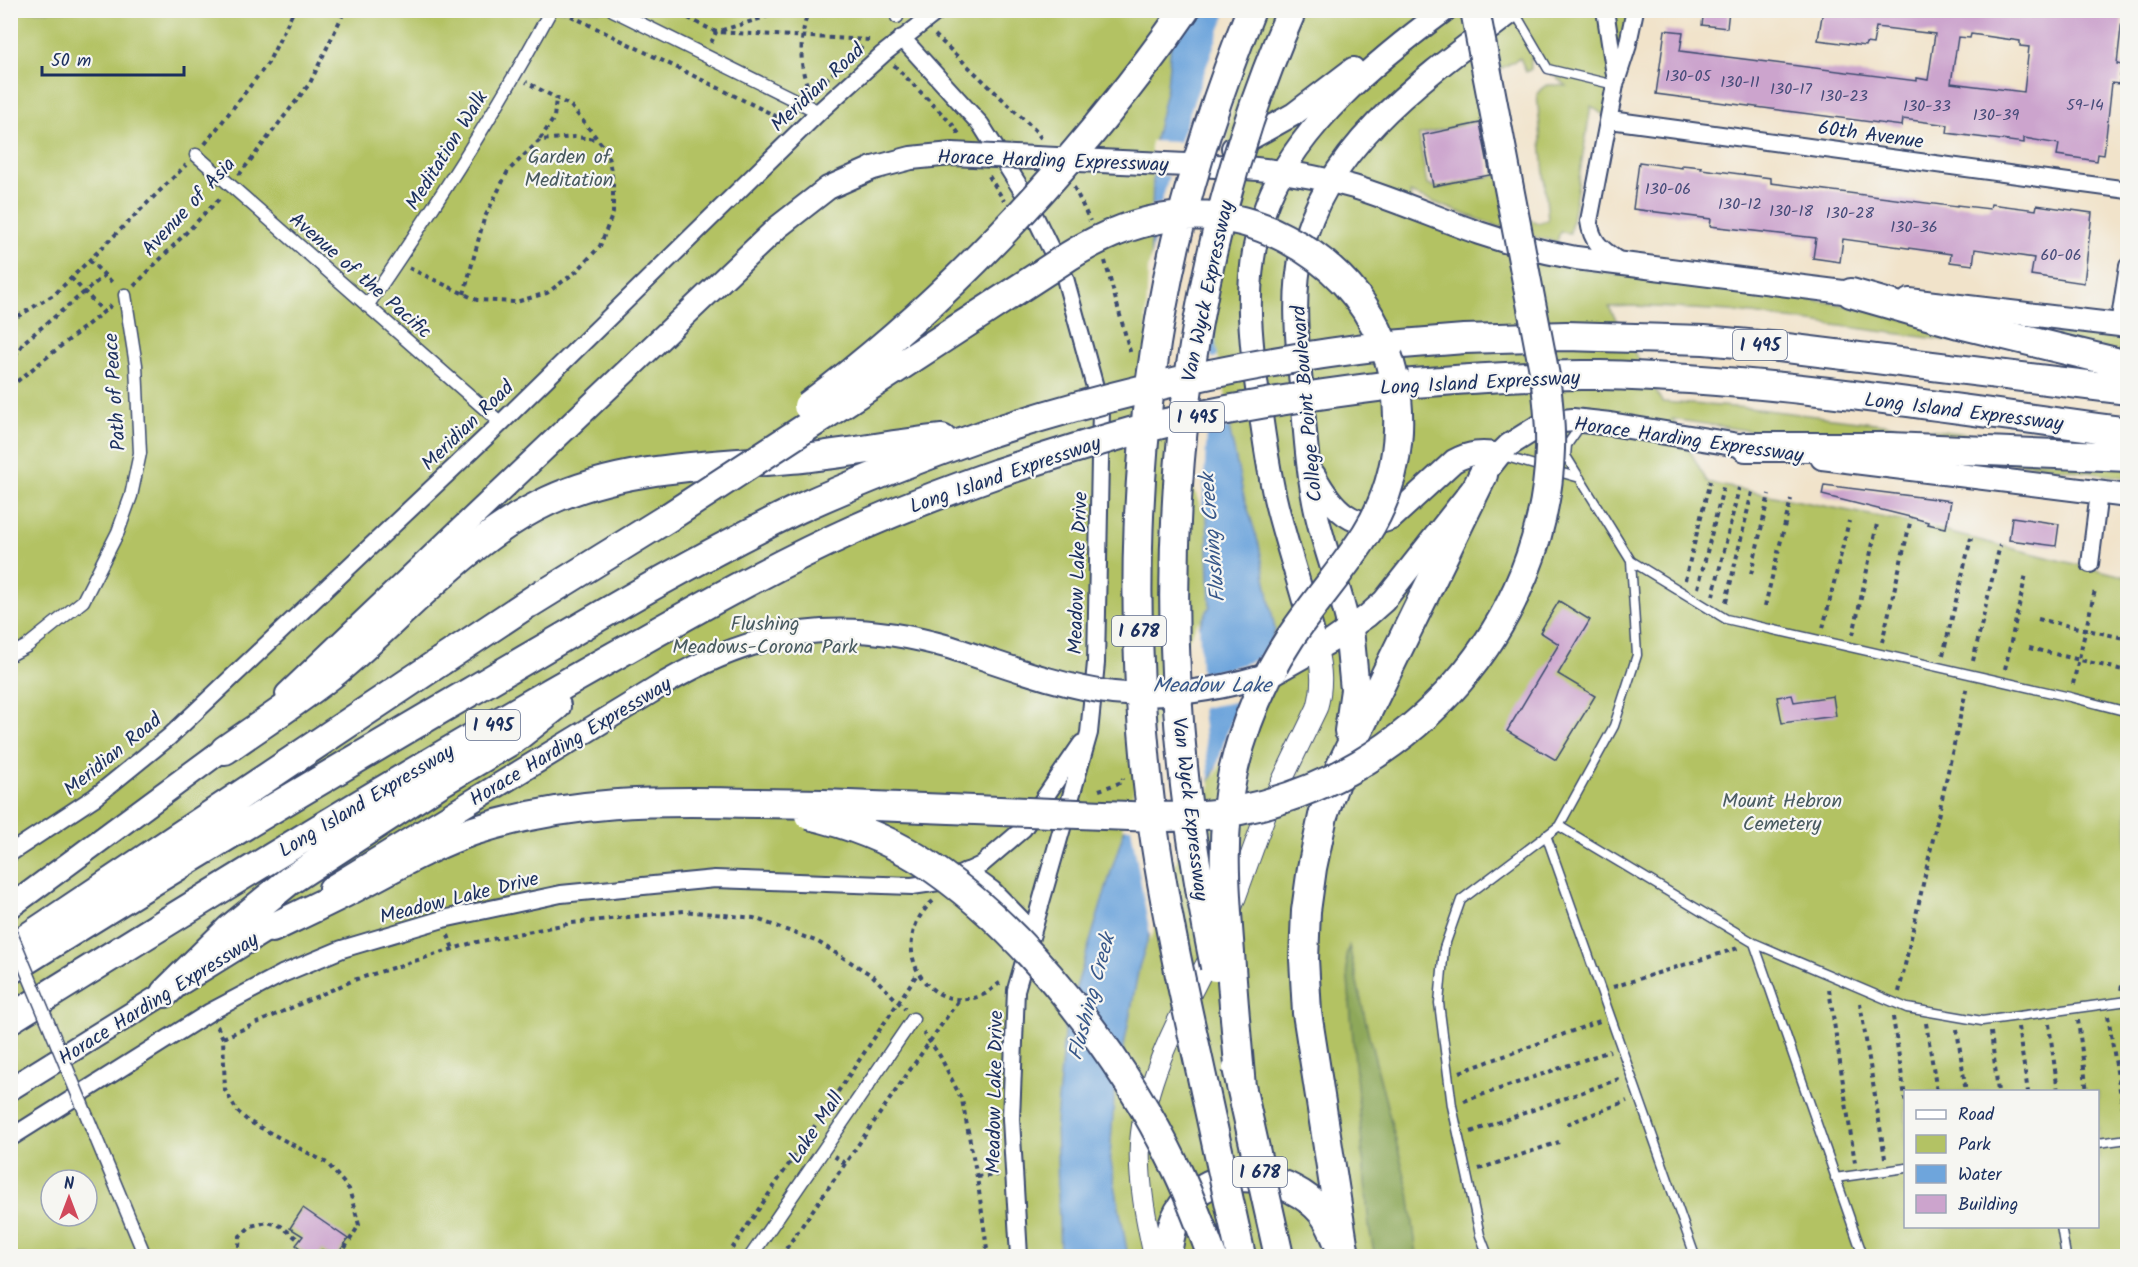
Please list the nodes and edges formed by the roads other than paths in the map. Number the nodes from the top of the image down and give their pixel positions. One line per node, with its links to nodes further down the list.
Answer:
1 (551, 10): 26 (street, Meditation Walk)
2 (613, 10): 15 (street)
3 (939, 10): 13 (street, Meridian Road)
4 (1185, 10): 43 (highway, bridge)
5 (1251, 10): 82 (highway, Van Wyck Expressway / I 678, bridge)
6 (1292, 10): 68 (highway, Van Wyck Expressway / I 678, bridge)
7 (1445, 10): 12 (main road, College Point Boulevard)
8 (1475, 10): 52 (highway, bridge)
9 (1514, 10): 14 (lane); 20 (main road, College Point Boulevard)
10 (1605, 10): 14 (street)
11 (1635, 10): 14 (street)
12 (1419, 30): 18 (main road); 19 (main road, College Point Boulevard)
13 (902, 38): 15 (street, Meridian Road); 49 (street, Meadow Lake Drive)
14 (1615, 85): 16 (street)
15 (819, 112): 31 (street, Meridian Road)
16 (1610, 120): 21 (street, 60th Avenue); 22 (street)
17 (196, 155): 26 (street, Avenue of the Pacific)
18 (1225, 158): 19 (main road); 50 (main road, Horace Harding Expressway, bridge)
19 (1283, 171): 20 (main road); 46 (main road, College Point Boulevard)
20 (1330, 181): 22 (main road); 36 (main road, College Point Boulevard)
21 (2127, 190)
22 (1623, 263): 24 (main road)
23 (2127, 266): 27 (street)
24 (1851, 293): 27 (main road); 28 (highway)
25 (125, 295): 47 (street, Path of Peace)
26 (367, 306): 31 (street, Avenue of the Pacific)
27 (2123, 325)
28 (2127, 365)
29 (2127, 390): 33 (highway, Long Island Expressway / I 495, bridge)
30 (1584, 421): 34 (main road, Horace Harding Expressway); 37 (main road, Horace Harding Expressway); 38 (lane)
31 (501, 423): 55 (street, Meridian Road)
32 (2127, 432): 45 (highway, Long Island Expressway / I 495, bridge)
33 (986, 434): 50 (highway); 63 (highway, Long Island Expressway / I 495)
34 (1746, 447): 35 (highway); 39 (main road, Horace Harding Expressway)
35 (2127, 457)
36 (1308, 464): 37 (main road); 44 (main road, College Point Boulevard)
37 (1491, 465): 38 (lane); 44 (main road, Horace Harding Expressway); 51 (highway)
38 (1580, 478): 41 (lane)
39 (2099, 493): 40 (main road, Horace Harding Expressway); 42 (street)
40 (2127, 496)
41 (1631, 561): 48 (lane); 53 (lane)
42 (2090, 564)
43 (530, 603): 62 (highway, bridge); 68 (highway, bridge)
44 (1349, 629): 46 (main road, Horace Harding Expressway); 51 (highway)
45 (639, 642): 64 (highway); 66 (highway, Long Island Expressway / I 495)
46 (1317, 649): 58 (main road, Horace Harding Expressway, bridge); 79 (street)
47 (10, 655)
48 (2127, 712)
49 (1089, 733): 56 (street, Meadow Lake Drive); 60 (street, Meadow Lake Drive)
50 (225, 750): 57 (main road, Horace Harding Expressway)
51 (1340, 768): 84 (highway)
52 (758, 804): 58 (highway); 81 (highway, bridge)
53 (1558, 826): 54 (lane); 61 (lane)
54 (1546, 835): 85 (lane); 86 (lane)
55 (10, 853)
56 (967, 871): 60 (street); 70 (street, Meadow Lake Drive)
57 (10, 907)
58 (272, 928): 64 (main road, Horace Harding Expressway)
59 (10, 931): 76 (street, bridge)
60 (1033, 931): 78 (street, Meadow Lake Drive)
61 (1754, 943): 65 (lane); 74 (lane)
62 (10, 948)
63 (10, 970)
64 (165, 993): 69 (main road, Horace Harding Expressway)
65 (2123, 1001)
66 (10, 1019)
67 (912, 1019): 77 (street, Lake Mall)
68 (1241, 1087): 83 (highway, Van Wyck Expressway / I 678, bridge)
69 (10, 1089)
70 (10, 1138)
71 (2127, 1138): 72 (lane)
72 (2099, 1143)
73 (1904, 1168): 74 (lane)
74 (1835, 1178): 87 (lane)
75 (2061, 1228): 88 (lane)
76 (145, 1257)
77 (751, 1257)
78 (1019, 1257)
79 (1154, 1257)
80 (1167, 1257): 84 (highway)
81 (1212, 1257)
82 (1241, 1257)
83 (1279, 1257)
84 (1344, 1257)
85 (1488, 1257)
86 (1695, 1257)
87 (1863, 1257)
88 (2066, 1257)

